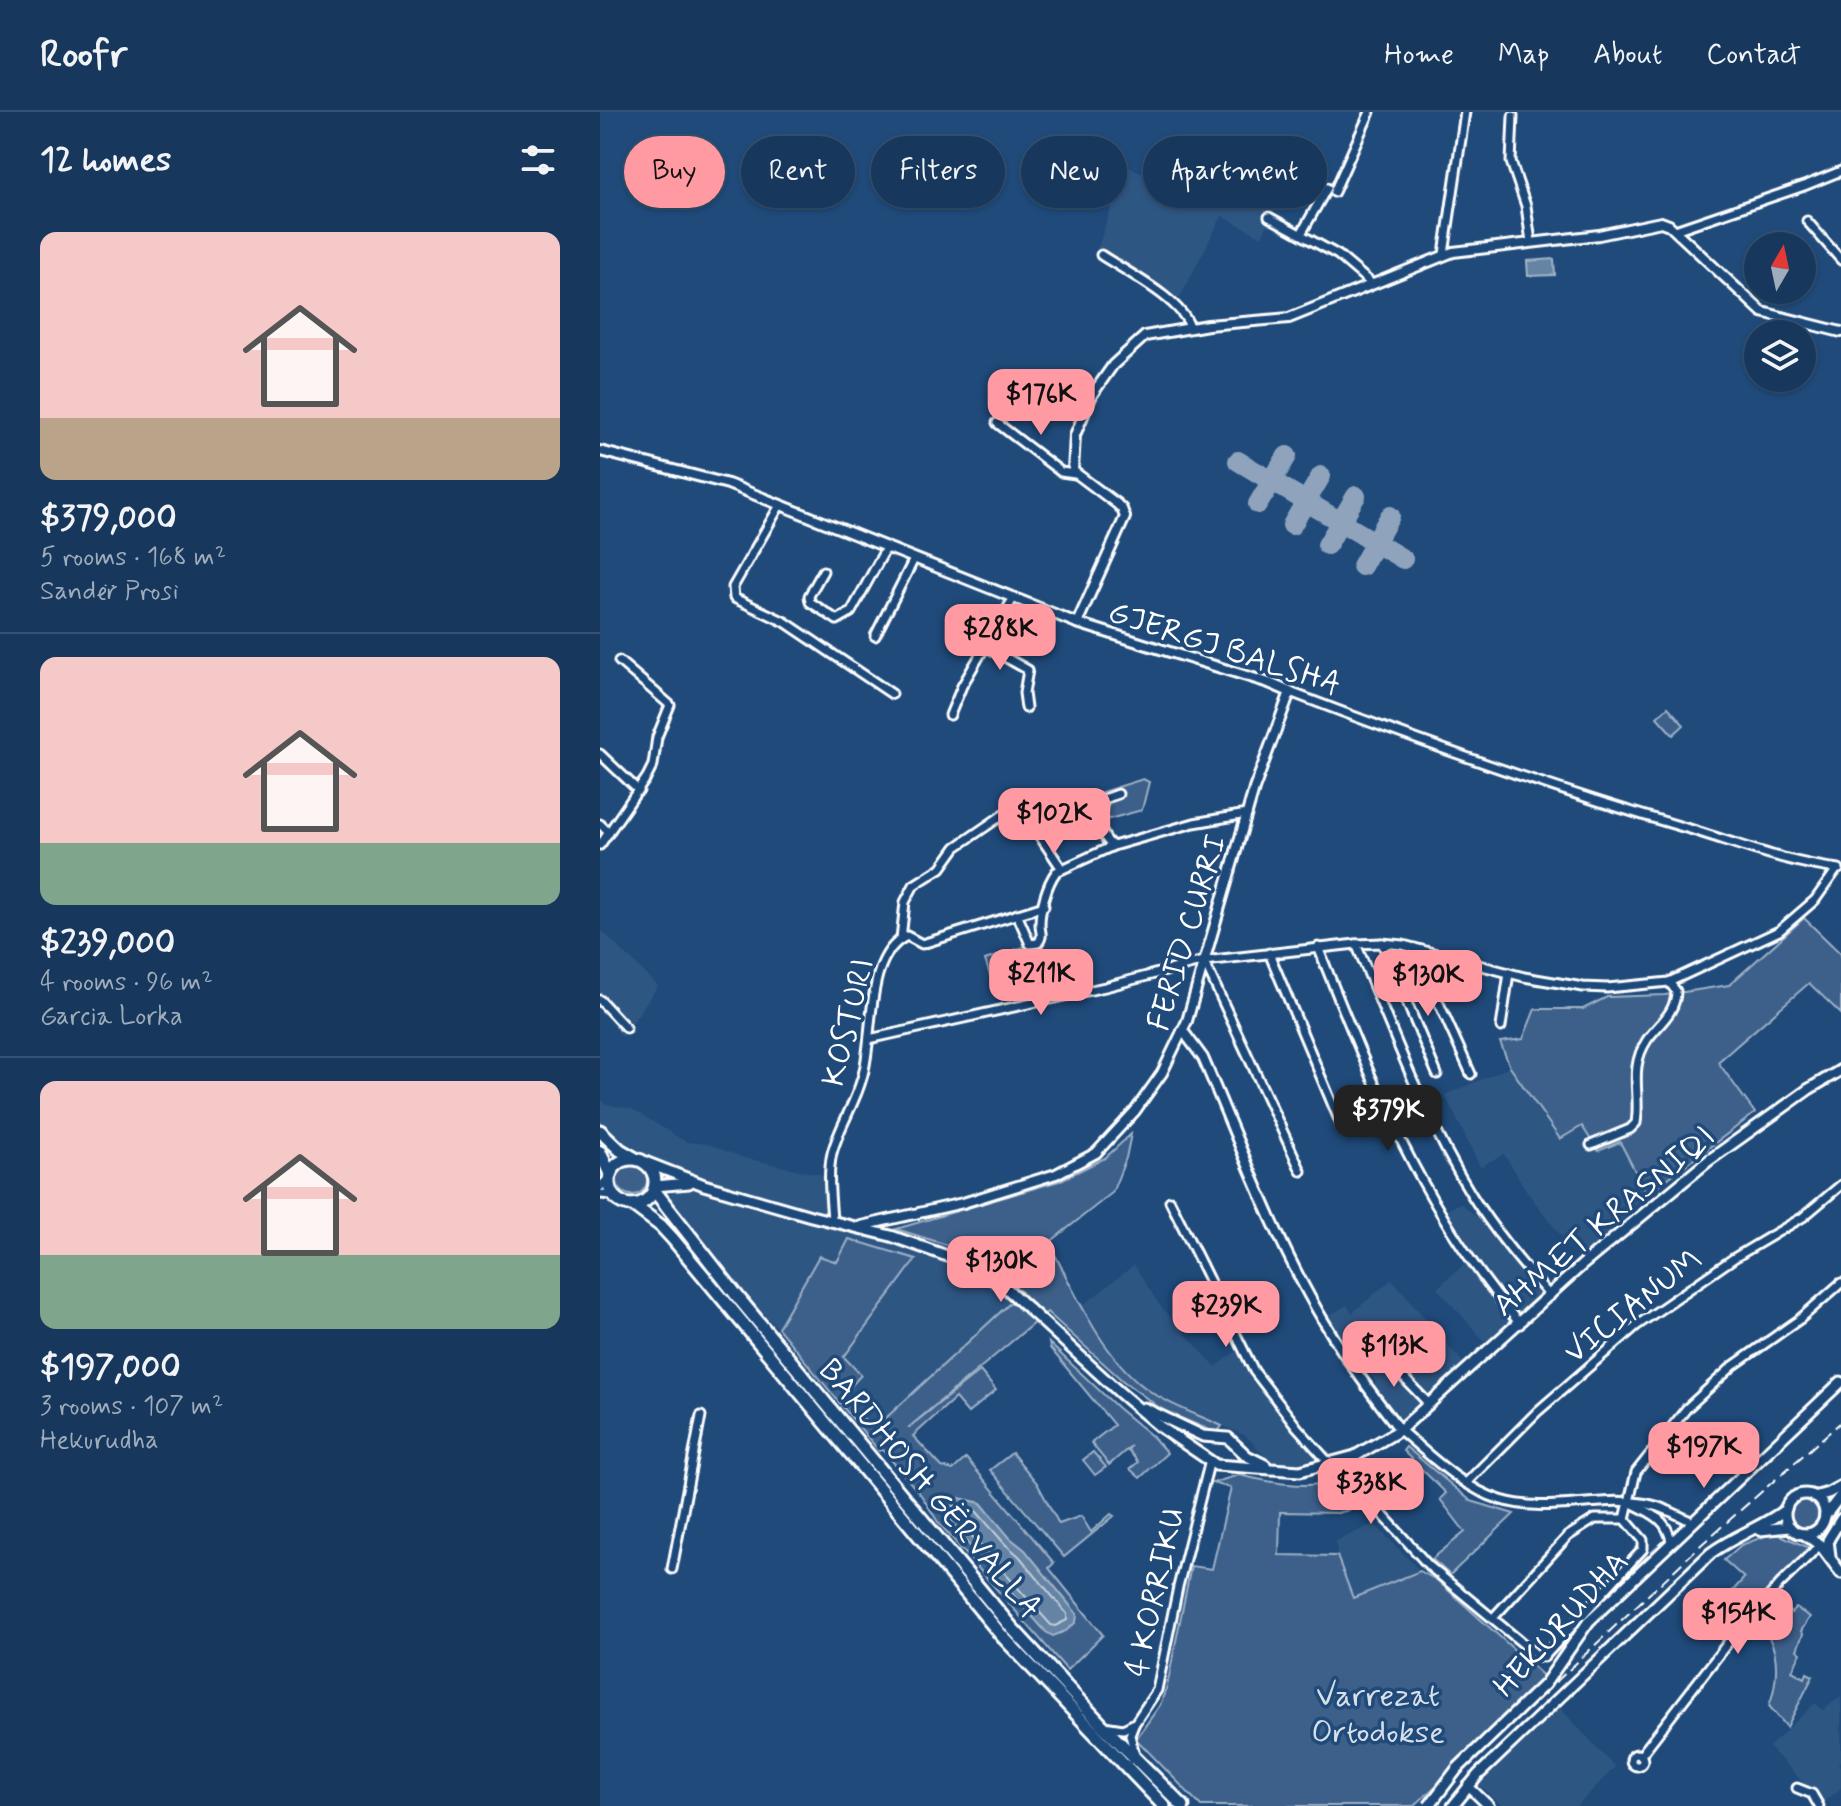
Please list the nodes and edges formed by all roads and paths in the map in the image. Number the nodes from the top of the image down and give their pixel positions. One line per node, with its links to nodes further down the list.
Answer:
1 (1370, 112): 8 (street)
2 (1465, 112): 10 (street)
3 (1513, 116): 9 (street)
4 (1841, 171): 7 (street)
5 (1269, 217): 8 (street)
6 (1807, 221): 12 (street)
7 (1675, 230): 9 (street); 15 (street)
8 (1301, 234): 13 (street)
9 (1531, 242): 10 (street)
10 (1444, 254): 13 (street)
11 (1101, 255): 14 (street)
12 (1841, 260)
13 (1372, 284): 14 (street)
14 (1190, 328): 18 (street)
15 (1841, 332)
16 (997, 423): 18 (street)
17 (600, 451): 19 (street, GJERGJ BALSHA)
18 (1075, 474): 24 (street)
19 (780, 505): 20 (street, GJERGJ BALSHA); 29 (street)
20 (886, 548): 21 (street, GJERGJ BALSHA); 22 (street)
21 (914, 559): 23 (street, GJERGJ BALSHA); 25 (street)
22 (823, 571)
23 (1014, 597): 24 (street, GJERGJ BALSHA); 26 (street)
24 (1077, 623): 28 (street, GJERGJ BALSHA)
25 (875, 636)
26 (987, 647): 30 (street); 31 (street)
27 (619, 661): 33 (street)
28 (1290, 692): 35 (street, FERID CURRI); 41 (street, GJERGJ BALSHA)
29 (892, 694)
30 (1026, 708)
31 (950, 715)
32 (600, 754): 33 (street)
33 (639, 791): 37 (street)
34 (1118, 794): 39 (street)
35 (1247, 814): 39 (street); 50 (street, FERID CURRI)
36 (600, 824): 37 (street)
37 (609, 833): 38 (street)
38 (600, 845)
39 (1113, 846): 40 (street)
40 (1062, 869): 42 (street); 44 (street)
41 (1839, 869): 52 (street)
42 (1044, 906): 43 (street, KOSTURI); 43 (street)
43 (1017, 914): 44 (street, KOSTURI)
44 (901, 939): 57 (street, KOSTURI)
45 (1382, 943): 46 (street); 48 (street); 59 (street)
46 (1356, 944): 47 (street); 78 (street)
47 (1318, 947): 49 (street); 79 (street)
48 (1414, 948): 51 (street); 60 (street)
49 (1269, 953): 50 (street); 61 (street)
50 (1204, 961): 56 (street, FERID CURRI); 57 (street); 66 (street)
51 (1509, 973): 52 (street); 54 (street)
52 (1669, 982): 63 (street)
53 (600, 1000): 55 (street)
54 (1501, 1027)
55 (626, 1028)
56 (1183, 1031): 76 (street, FERID CURRI); 85 (street)
57 (869, 1039): 75 (street, KOSTURI)
58 (1841, 1070): 78 (main road, AHMET KRASNIQI)
59 (1437, 1074)
60 (1471, 1074)
61 (1342, 1127)
62 (600, 1131): 65 (highway)
63 (1591, 1145)
64 (600, 1152): 67 (highway)
65 (640, 1160): 67 (highway); 68 (main road); 70 (highway)
66 (1301, 1171)
67 (606, 1180): 72 (highway)
68 (704, 1185): 70 (main road); 75 (main road)
69 (1841, 1185): 93 (street, VICIANUM)
70 (654, 1188): 74 (highway); 113 (highway, BARDHOSH GËRVALLA)
71 (600, 1194): 72 (street)
72 (613, 1195): 74 (highway)
73 (1170, 1201): 89 (street)
74 (633, 1205): 118 (highway, BARDHOSH GËRVALLA)
75 (832, 1222): 76 (main road)
76 (856, 1227): 82 (main road)
77 (1841, 1283): 97 (street)
78 (1550, 1296): 79 (main road, AHMET KRASNIQI)
79 (1520, 1324): 83 (main road, AHMET KRASNIQI)
80 (1380, 1353): 83 (street)
81 (1841, 1382): 102 (main road, HEKURUDHA)
82 (1131, 1401): 86 (main road); 88 (main road, AHMET KRASNIQI)
83 (1429, 1404): 85 (main road, AHMET KRASNIQI)
84 (701, 1416): 109 (street)
85 (1400, 1430): 89 (main road, AHMET KRASNIQI); 93 (street)
86 (1218, 1438): 87 (main road); 88 (main road)
87 (1238, 1449): 90 (main road); 91 (main road, AHMET KRASNIQI)
88 (1210, 1459): 90 (main road, AHMET KRASNIQI); 92 (street, 4 KORRIKU)
89 (1333, 1464): 91 (main road, AHMET KRASNIQI); 111 (street)
90 (1228, 1466): 91 (main road, AHMET KRASNIQI); 92 (street, 4 KORRIKU)
91 (1277, 1469)
92 (1206, 1478): 112 (street, 4 KORRIKU)
93 (1466, 1483): 97 (street)
94 (1841, 1486): 96 (main road)
95 (1841, 1495): 101 (main road)
96 (1814, 1497): 98 (main road, HEKURUDHA); 101 (main road)
97 (1628, 1502): 99 (street); 102 (street); 106 (street)
98 (1786, 1509): 103 (main road); 104 (main road, HEKURUDHA)
99 (1625, 1519): 111 (street); 111 (street)
100 (1841, 1519): 108 (main road)
101 (1824, 1520): 105 (main road); 108 (main road)
102 (1693, 1522): 106 (main road, HEKURUDHA)
103 (1790, 1527): 104 (main road, HEKURUDHA); 105 (main road)
104 (1745, 1534): 116 (main road, HEKURUDHA)
105 (1804, 1534): 107 (main road)
106 (1671, 1543): 120 (main road, HEKURUDHA, bridge)
107 (1820, 1545): 108 (main road); 114 (street)
108 (1830, 1556): 110 (main road)
109 (672, 1569)
110 (1841, 1573)
111 (1493, 1618)
112 (1135, 1723): 113 (street, 4 KORRIKU); 115 (street)
113 (1102, 1725): 115 (highway, BARDHOSH GËRVALLA)
114 (1641, 1755)
115 (1137, 1760): 119 (highway, BARDHOSH GËRVALLA)
116 (1468, 1786): 121 (main road, HEKURUDHA); 122 (street)
117 (1797, 1788): 123 (street)
118 (1164, 1806)
119 (1183, 1806)
120 (1429, 1806)
121 (1453, 1806)
122 (1489, 1806)
123 (1819, 1806)

